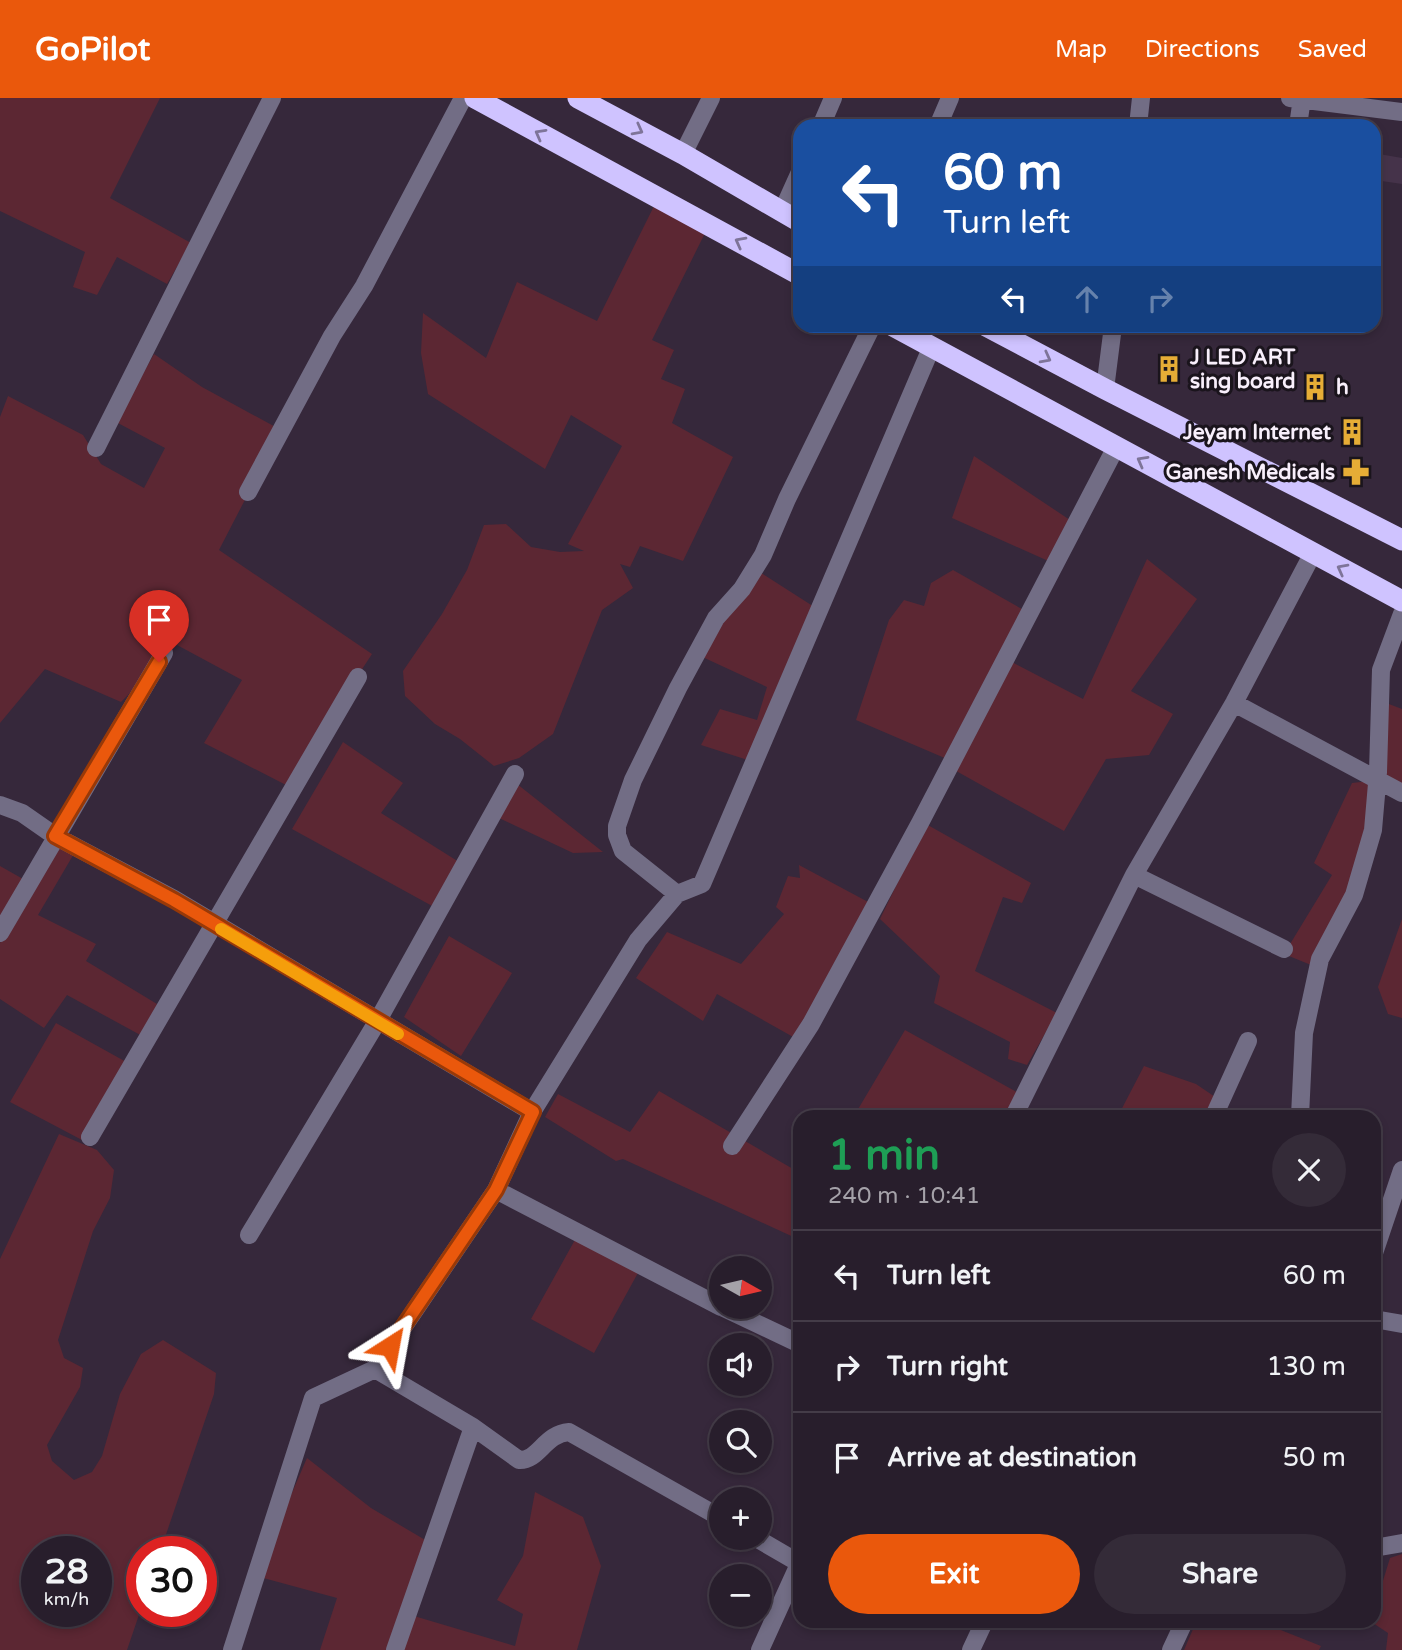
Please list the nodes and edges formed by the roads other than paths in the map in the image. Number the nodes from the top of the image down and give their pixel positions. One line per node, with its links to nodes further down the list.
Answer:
1 (272, 98): 25 (street)
2 (463, 98): 26 (street)
3 (475, 98): 17 (highway, one-way to 3)
4 (578, 98): 15 (highway, one-way to 15)
5 (711, 98): 15 (street)
6 (833, 98): 11 (street)
7 (950, 98): 12 (street)
8 (1141, 98): 13 (street)
9 (1298, 99): 10 (street); 14 (street)
10 (1402, 112)
11 (824, 119)
12 (940, 119)
13 (1139, 119)
14 (1298, 119)
15 (683, 154): 16 (highway)
16 (791, 217)
17 (793, 271)
18 (869, 333): 40 (street)
19 (907, 333): 22 (highway)
20 (999, 333): 23 (highway, one-way to 23)
21 (1112, 333): 23 (street)
22 (932, 346): 24 (highway); 40 (street)
23 (1105, 390): 27 (highway)
24 (1116, 447): 28 (highway, one-way to 24); 51 (street)
25 (96, 448)
26 (248, 492)
27 (1402, 540)
28 (1312, 553): 29 (highway, one-way to 28); 33 (street)
29 (1402, 601)
30 (1402, 614): 35 (street)
31 (164, 653): 38 (street)
32 (358, 677): 41 (street)
33 (1234, 704): 35 (street); 39 (street)
34 (515, 774): 44 (street)
35 (1378, 780): 36 (street); 48 (street)
36 (1402, 793)
37 (0, 805): 38 (street)
38 (55, 836): 41 (street); 42 (street)
39 (1134, 874): 43 (street); 46 (street)
40 (677, 894): 49 (street)
41 (213, 924): 44 (street); 50 (street)
42 (0, 933)
43 (1284, 949)
44 (377, 1021): 49 (street); 55 (street)
45 (1248, 1041): 47 (street)
46 (1017, 1110)
47 (1217, 1110)
48 (1300, 1110)
49 (533, 1112): 53 (street)
50 (90, 1136)
51 (733, 1146)
52 (1402, 1170): 54 (street)
53 (496, 1190): 56 (street); 61 (street)
54 (1381, 1232)
55 (249, 1235)
56 (709, 1301)
57 (749, 1320): 60 (street)
58 (1381, 1320): 59 (street)
59 (1402, 1324)
60 (793, 1341)
61 (375, 1369): 62 (street); 71 (street)
62 (473, 1427): 63 (street); 72 (street)
63 (709, 1511)
64 (1402, 1543): 66 (street)
65 (772, 1547): 67 (street)
66 (1381, 1547)
67 (793, 1558)
68 (793, 1577): 73 (street)
69 (981, 1628): 74 (street)
70 (1181, 1628): 75 (street)
71 (232, 1650)
72 (395, 1650)
73 (760, 1650)
74 (971, 1650)
75 (1171, 1650)

